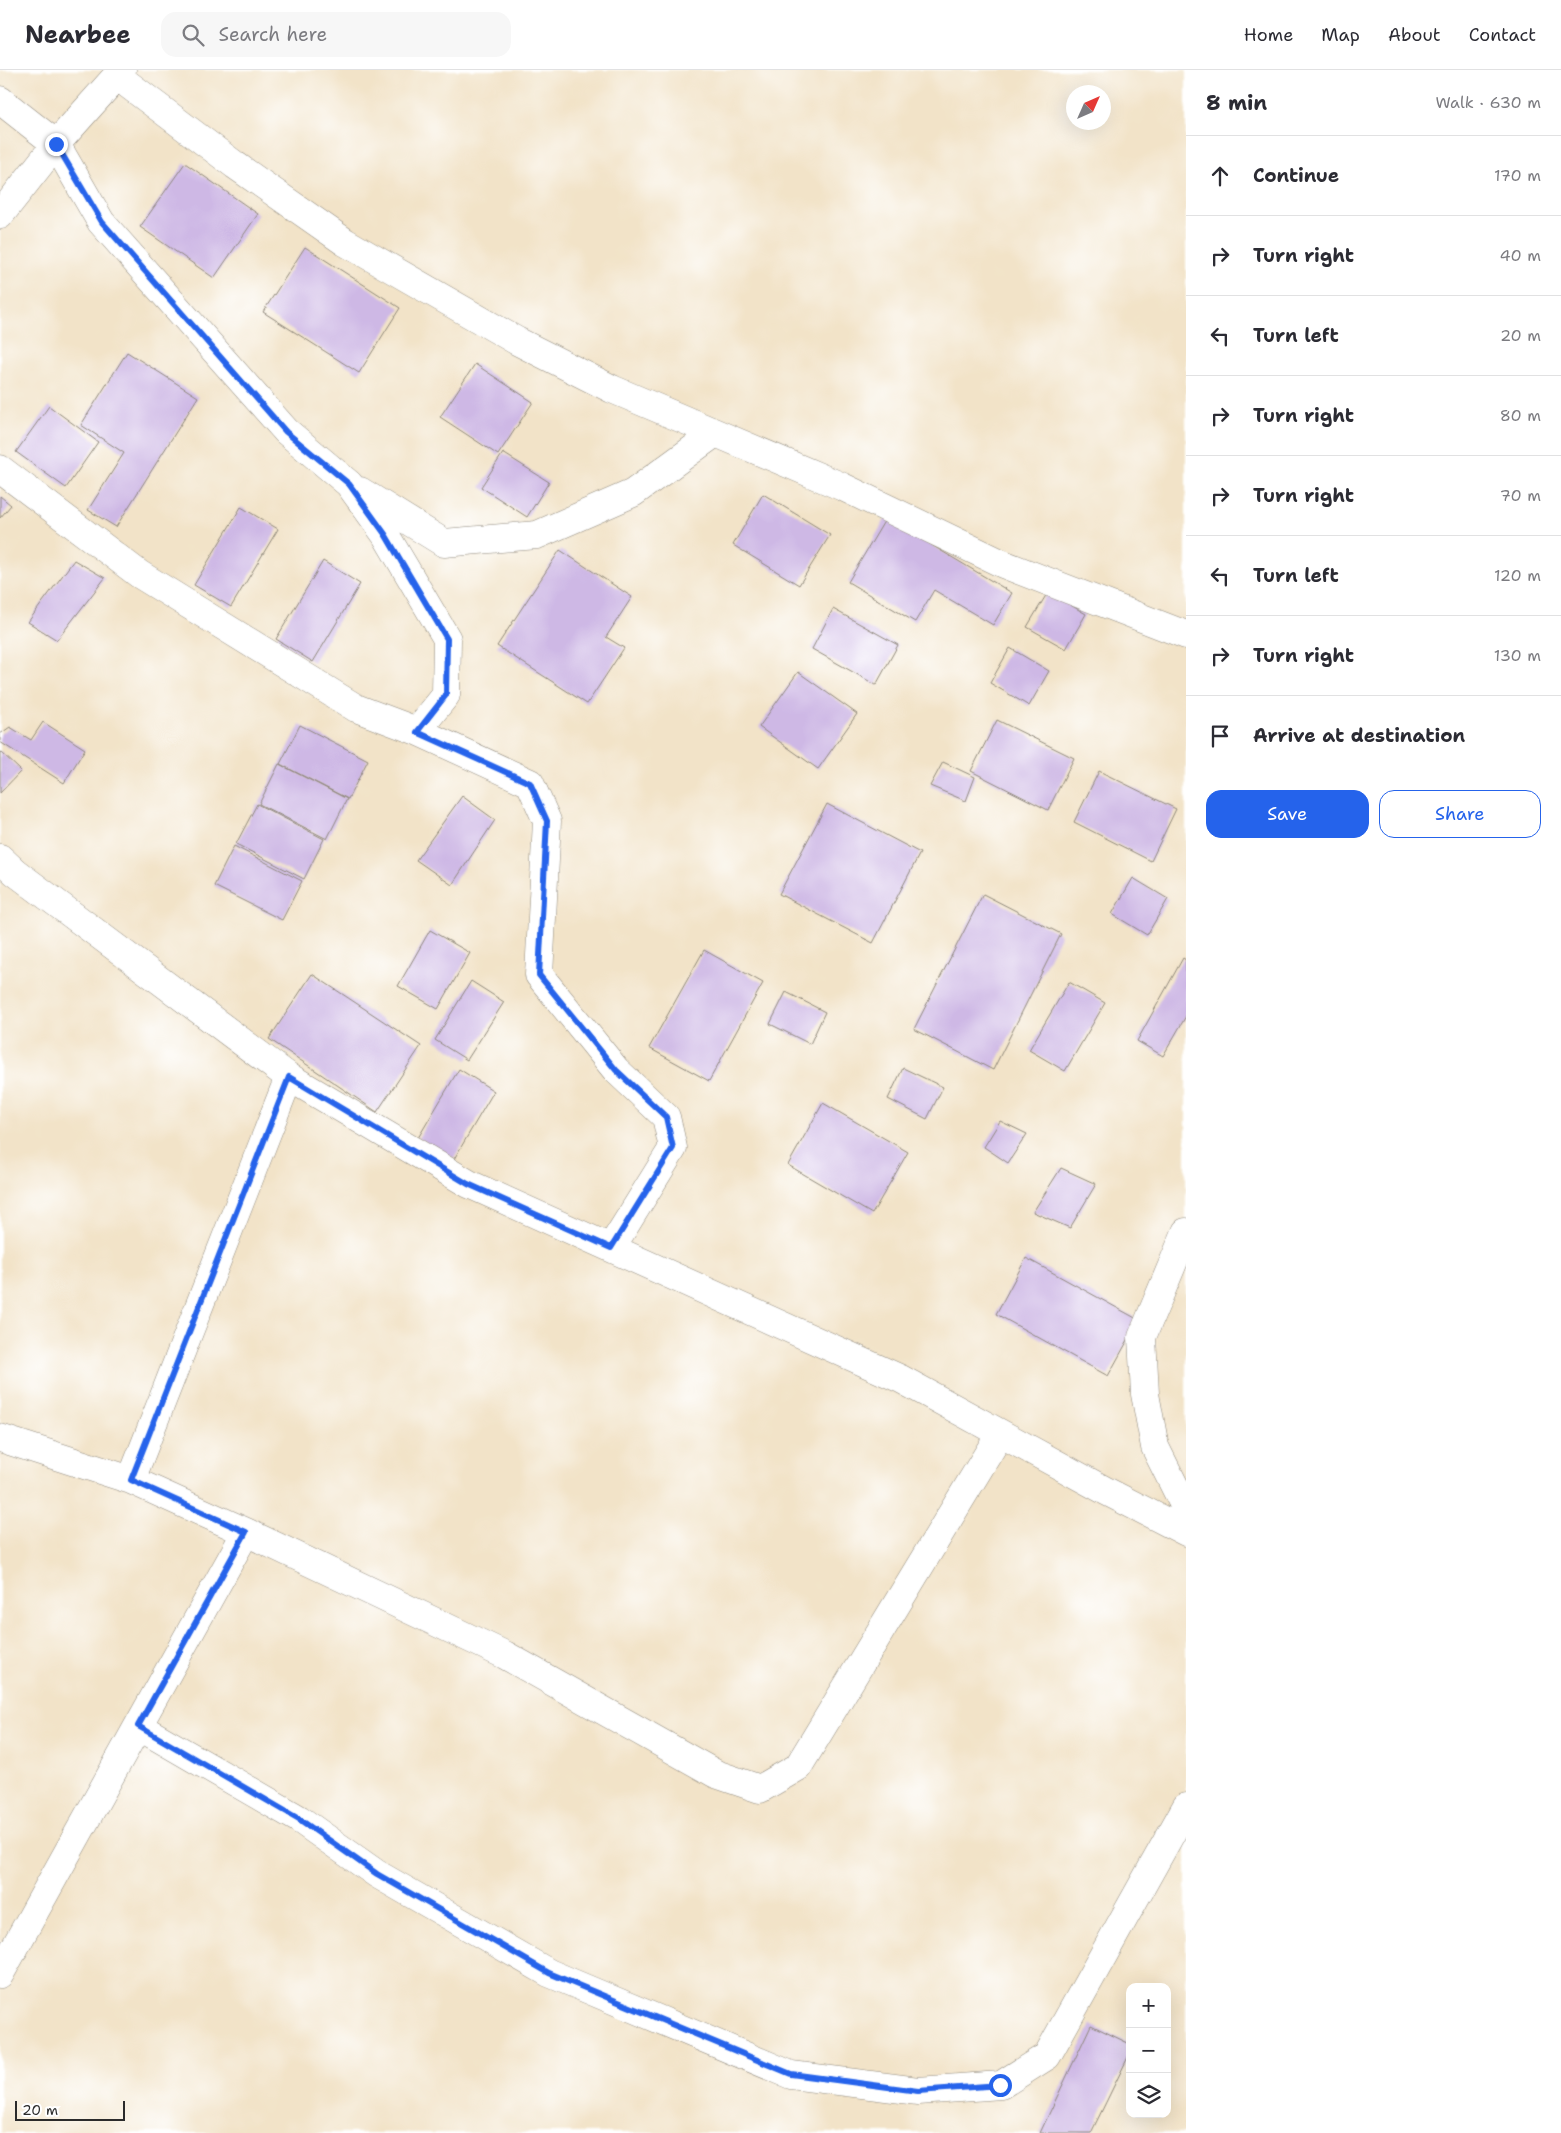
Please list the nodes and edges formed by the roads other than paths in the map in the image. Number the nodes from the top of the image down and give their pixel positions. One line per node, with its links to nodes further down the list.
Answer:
1 (120, 73): 3 (street); 5 (street)
2 (0, 100): 3 (street)
3 (56, 144): 4 (street); 7 (street)
4 (0, 215)
5 (715, 433): 7 (street); 8 (street)
6 (0, 469): 9 (street)
7 (349, 484): 9 (street)
8 (1186, 635)
9 (417, 732): 13 (street)
10 (0, 858): 11 (street)
11 (289, 1077): 13 (street); 16 (street)
12 (1186, 1232): 17 (street)
13 (611, 1248): 14 (street)
14 (1000, 1434): 18 (street); 19 (street)
15 (0, 1438): 16 (street)
16 (131, 1480): 18 (street)
17 (1186, 1509)
18 (246, 1532): 20 (street)
19 (1186, 1532)
20 (138, 1726): 21 (street); 22 (street)
21 (1186, 1807)
22 (0, 1974)

